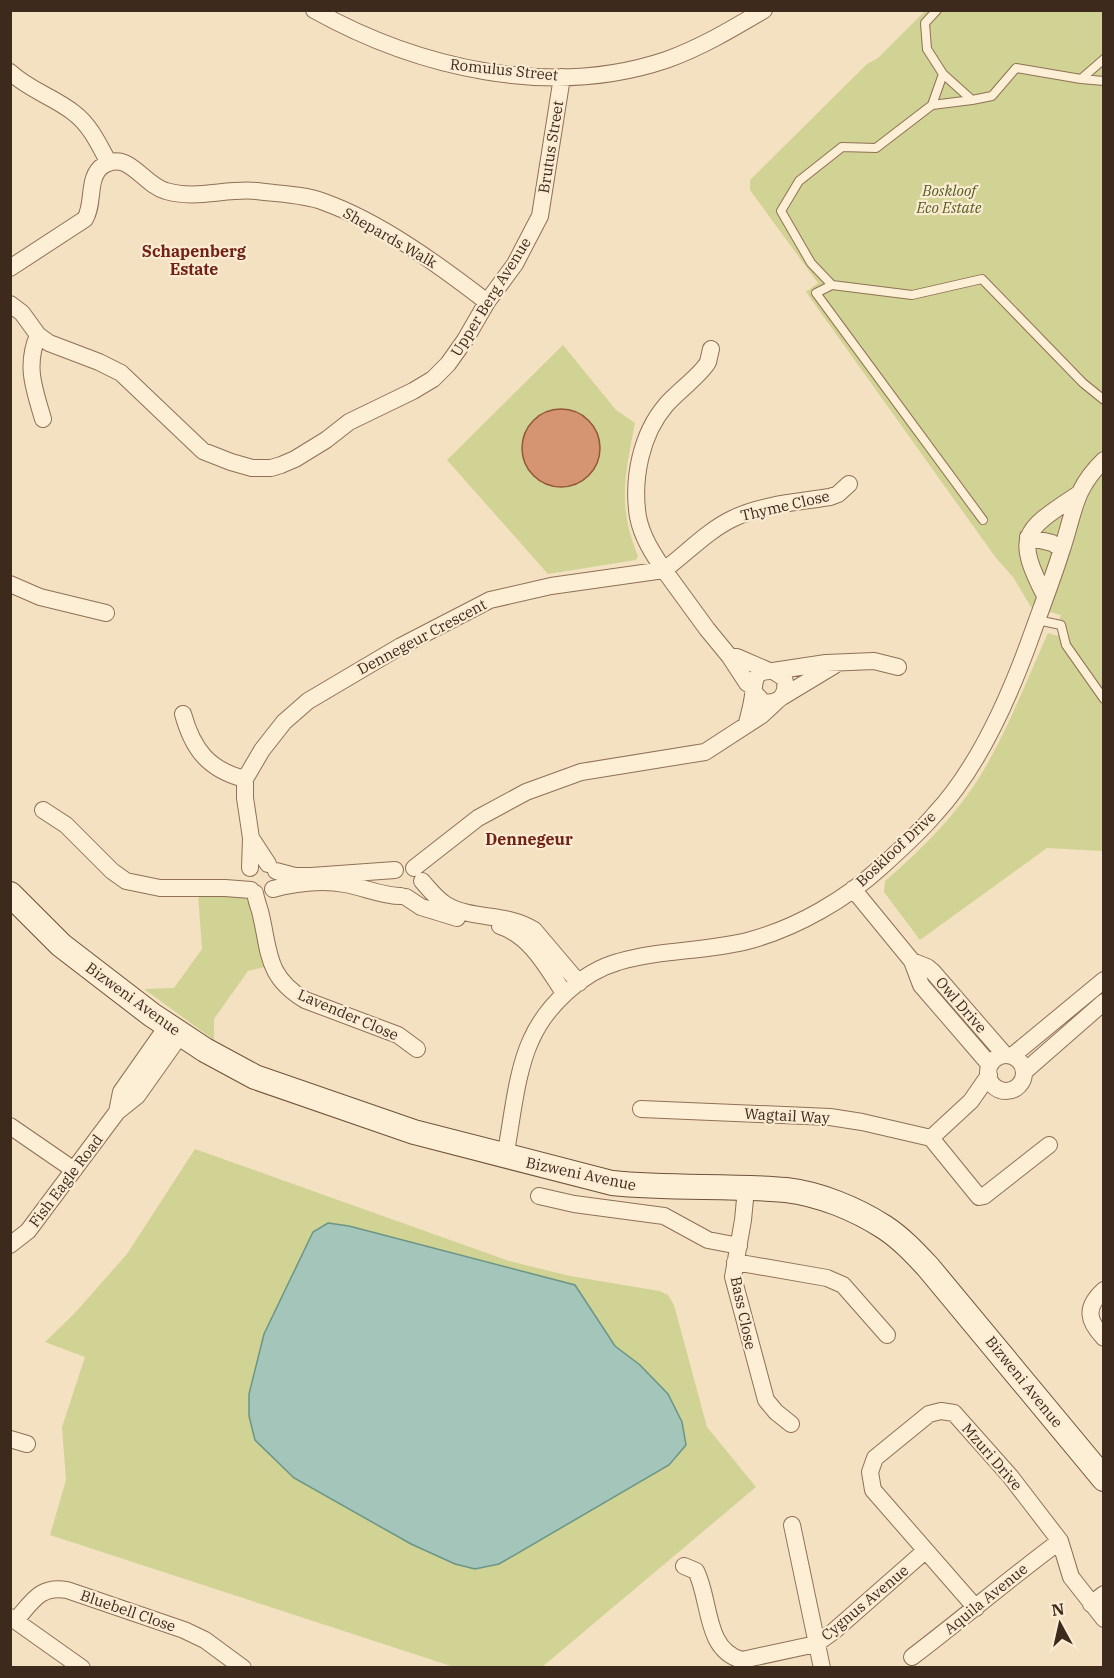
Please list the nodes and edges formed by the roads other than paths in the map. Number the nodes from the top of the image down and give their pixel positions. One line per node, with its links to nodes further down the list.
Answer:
1 (314, 10): 7 (street, Romulus Street)
2 (764, 10): 7 (street, Romulus Street)
3 (937, 10): 6 (lane)
4 (1104, 59): 8 (lane)
5 (10, 72): 12 (street)
6 (943, 74): 10 (lane); 11 (lane)
7 (562, 77): 13 (street, Brutus Street)
8 (1081, 79): 9 (lane); 10 (lane)
9 (1104, 81)
10 (972, 99): 11 (lane)
11 (932, 105): 15 (lane)
12 (109, 163): 14 (street); 16 (street, Shepards Walk)
13 (540, 216): 16 (street, Upper Berg Avenue)
14 (10, 268)
15 (832, 285): 20 (lane); 25 (lane)
16 (486, 302): 18 (street, Upper Berg Avenue)
17 (10, 304): 18 (street, Upper Berg Avenue)
18 (38, 335): 21 (street)
19 (711, 349): 28 (street)
20 (1104, 400)
21 (43, 419)
22 (1104, 460): 24 (street)
23 (849, 484): 28 (street, Thyme Close)
24 (1077, 495): 26 (street); 27 (street, Boskloof Drive)
25 (983, 520)
26 (1028, 537): 27 (street); 30 (street)
27 (1062, 549): 30 (street, Boskloof Drive)
28 (663, 570): 33 (street); 42 (street, Dennegeur Crescent)
29 (10, 584): 31 (street)
30 (1045, 596): 32 (street, Boskloof Drive)
31 (106, 613)
32 (1037, 620): 39 (lane); 49 (street, Boskloof Drive)
33 (730, 657): 36 (street); 37 (street)
34 (839, 663): 35 (street); 36 (street); 38 (street)
35 (898, 667)
36 (770, 670): 37 (street); 38 (street)
37 (753, 690): 38 (street); 41 (street)
38 (779, 699): 41 (street)
39 (1104, 699)
40 (183, 714): 42 (street)
41 (747, 723): 47 (street)
42 (245, 779): 44 (street)
43 (42, 810): 48 (street)
44 (251, 838): 45 (street); 48 (street)
45 (272, 867): 46 (street); 48 (street); 48 (street)
46 (395, 870): 47 (street); 51 (street)
47 (418, 875): 51 (street); 52 (street)
48 (257, 885): 51 (street); 60 (street, Lavender Close)
49 (853, 889): 54 (street, Owl Drive); 56 (street, Boskloof Drive)
50 (10, 894): 59 (street, Bizweni Avenue)
51 (403, 897): 52 (street)
52 (524, 930): 53 (street)
53 (547, 956): 56 (street); 57 (street)
54 (912, 961): 61 (street, Owl Drive); 62 (street, Owl Drive)
55 (1104, 980): 61 (street)
56 (579, 983): 57 (street, Boskloof Drive)
57 (564, 993): 70 (street, Boskloof Drive)
58 (1104, 1002): 63 (street)
59 (174, 1030): 70 (street, Bizweni Avenue); 71 (street, Fish Eagle Road)
60 (417, 1049)
61 (1009, 1056): 62 (street); 63 (street)
62 (990, 1070): 64 (street); 65 (street)
63 (1024, 1072): 64 (street)
64 (1000, 1089): 65 (street)
65 (971, 1101): 68 (street)
66 (641, 1109): 68 (street, Wagtail Way)
67 (10, 1126): 71 (street)
68 (931, 1138): 69 (street)
69 (1049, 1145)
70 (505, 1157): 72 (street, Bizweni Avenue)
71 (74, 1170): 74 (street, Fish Eagle Road)
72 (746, 1189): 75 (street, Bass Close); 82 (street, Bizweni Avenue)
73 (539, 1196): 75 (street)
74 (10, 1245)
75 (737, 1254): 77 (street); 79 (street, Bass Close)
76 (1104, 1290): 78 (street)
77 (887, 1335)
78 (1104, 1338)
79 (791, 1424)
80 (10, 1439): 81 (street)
81 (27, 1444)
82 (1104, 1479)
83 (792, 1525): 91 (street)
84 (1060, 1541): 85 (street, Mzuri Drive); 87 (street, Mzuri Drive); 88 (street, Aquila Avenue)
85 (925, 1551): 88 (street, Mzuri Drive); 91 (street, Cygnus Avenue)
86 (684, 1566): 91 (street, Cygnus Avenue)
87 (1097, 1599): 90 (street, Mzuri Drive)
88 (976, 1608): 92 (street, Aquila Avenue)
89 (13, 1619): 93 (street, Bluebell Close); 94 (street, Bluebell Close)
90 (1104, 1619)
91 (816, 1644): 95 (street)
92 (912, 1657)
93 (82, 1668)
94 (243, 1668)
95 (822, 1668)

